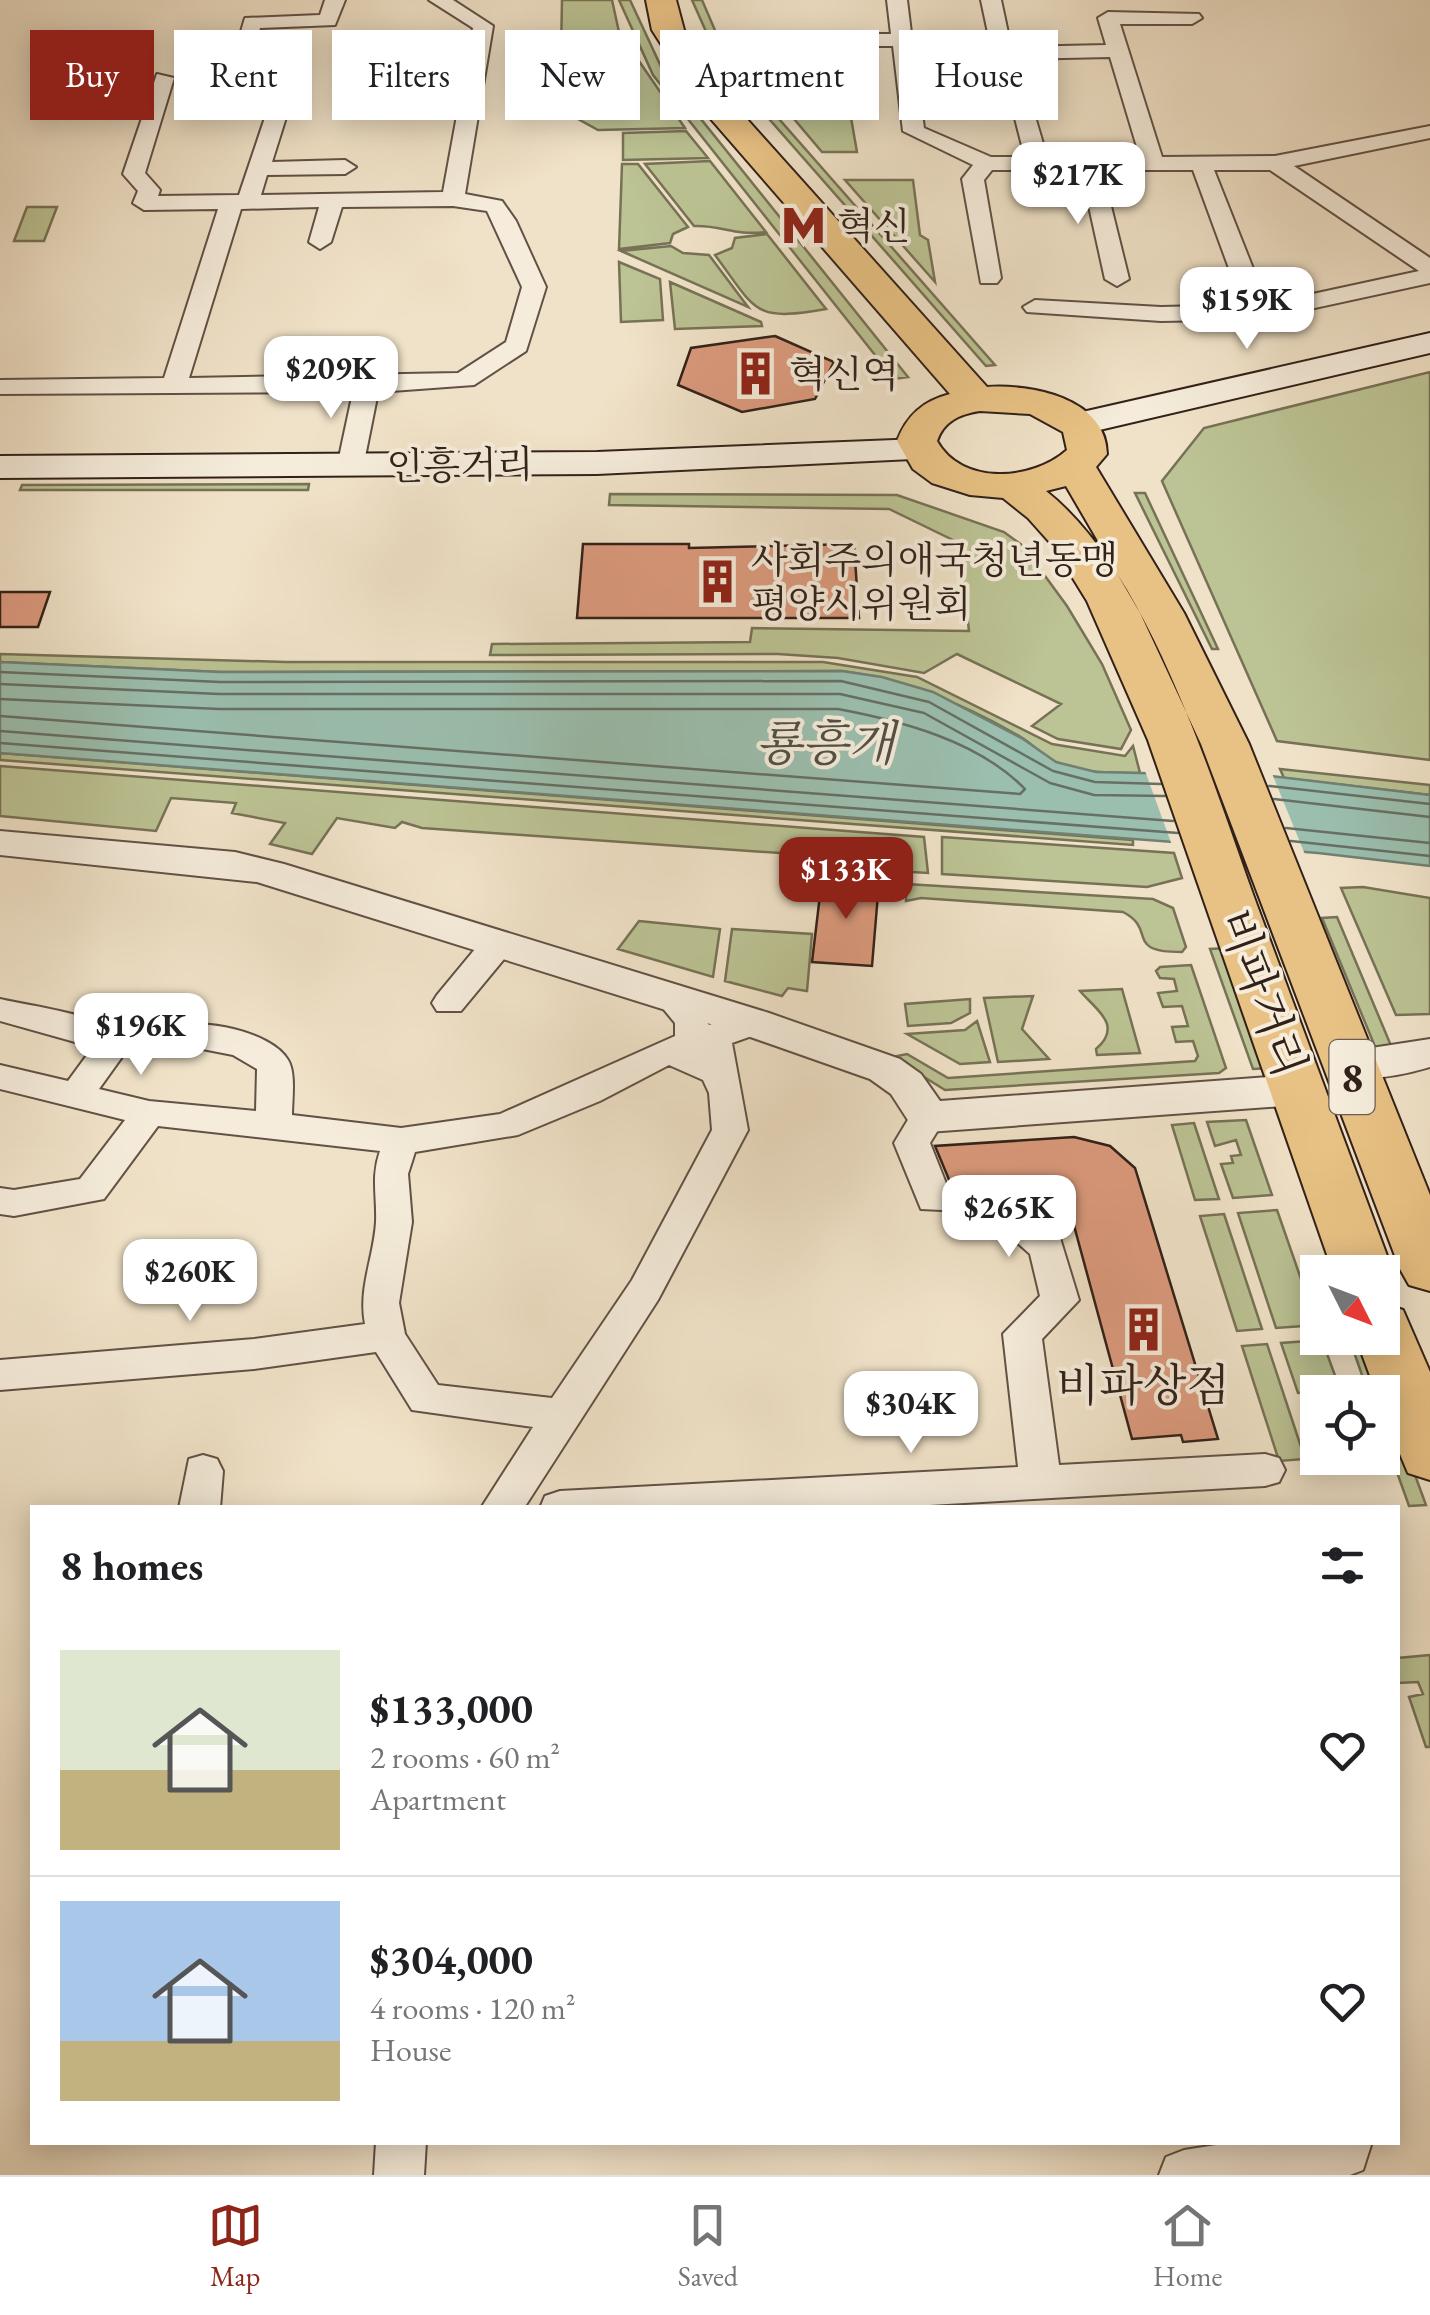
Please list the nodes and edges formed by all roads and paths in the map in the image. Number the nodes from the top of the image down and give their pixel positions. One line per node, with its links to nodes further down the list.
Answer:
1 (335, 0): 7 (street)
2 (439, 0): 25 (street)
3 (661, 0): 39 (main road)
4 (897, 0): 8 (street)
5 (991, 0): 9 (street)
6 (1192, 18): 10 (street)
7 (250, 30)
8 (900, 30)
9 (997, 30)
10 (1116, 51): 11 (street); 22 (street)
11 (1058, 52)
12 (164, 78): 27 (street)
13 (275, 120): 24 (street)
14 (912, 120): 19 (street)
15 (1026, 120): 20 (street)
16 (1430, 132): 18 (street)
17 (1201, 163): 18 (street); 22 (street); 34 (street)
18 (1275, 163): 29 (street)
19 (986, 164): 20 (street); 31 (street)
20 (1038, 164): 21 (street)
21 (1090, 164): 22 (street); 32 (street)
22 (1153, 164)
23 (345, 167): 24 (street)
24 (261, 169): 27 (street)
25 (454, 200): 26 (street); 37 (street)
26 (332, 202): 27 (street); 28 (street)
27 (239, 204): 36 (street)
28 (320, 242)
29 (1430, 268)
30 (1430, 276): 34 (street)
31 (990, 278)
32 (1116, 280)
33 (1035, 308): 34 (street)
34 (1264, 312)
35 (1430, 342): 40 (main road)
36 (174, 386): 37 (street); 38 (street)
37 (366, 386): 43 (street)
38 (0, 387)
39 (978, 400): 40 (main road); 41 (main road)
40 (1078, 424): 44 (main road)
41 (920, 450): 43 (main road, 인흥거리); 45 (main road)
42 (0, 467): 43 (main road, 인흥거리)
43 (350, 467)
44 (1076, 468): 45 (main road); 53 (main road, 비파거리 / 8)
45 (1014, 486): 55 (main road, 비파거리 / 8)
46 (0, 842): 47 (street)
47 (497, 945): 48 (street); 51 (street)
48 (449, 1003)
49 (0, 1010): 56 (street)
50 (184, 1035): 59 (street)
51 (703, 1036): 58 (street); 60 (street); 67 (street)
52 (1430, 1053): 53 (street)
53 (1347, 1064): 63 (main road, 비파거리 / 8)
54 (0, 1077): 56 (street)
55 (1297, 1090): 58 (street); 62 (main road, 비파거리 / 8)
56 (76, 1095): 57 (street)
57 (149, 1113): 59 (street); 61 (street)
58 (928, 1117): 70 (street)
59 (274, 1124): 60 (street)
60 (401, 1140): 64 (street)
61 (0, 1201)
62 (1357, 1255)
63 (1430, 1269)
64 (386, 1336): 66 (street); 67 (street)
65 (1393, 1355): 68 (main road)
66 (0, 1375)
67 (562, 1415): 71 (street)
68 (1430, 1455)
69 (1265, 1470): 70 (street)
70 (1040, 1486): 72 (street)
71 (503, 1505)
72 (625, 1505)
73 (401, 2145): 76 (street)
74 (1278, 2152): 75 (street); 77 (street)
75 (1348, 2157)
76 (400, 2175)
77 (1184, 2175)

